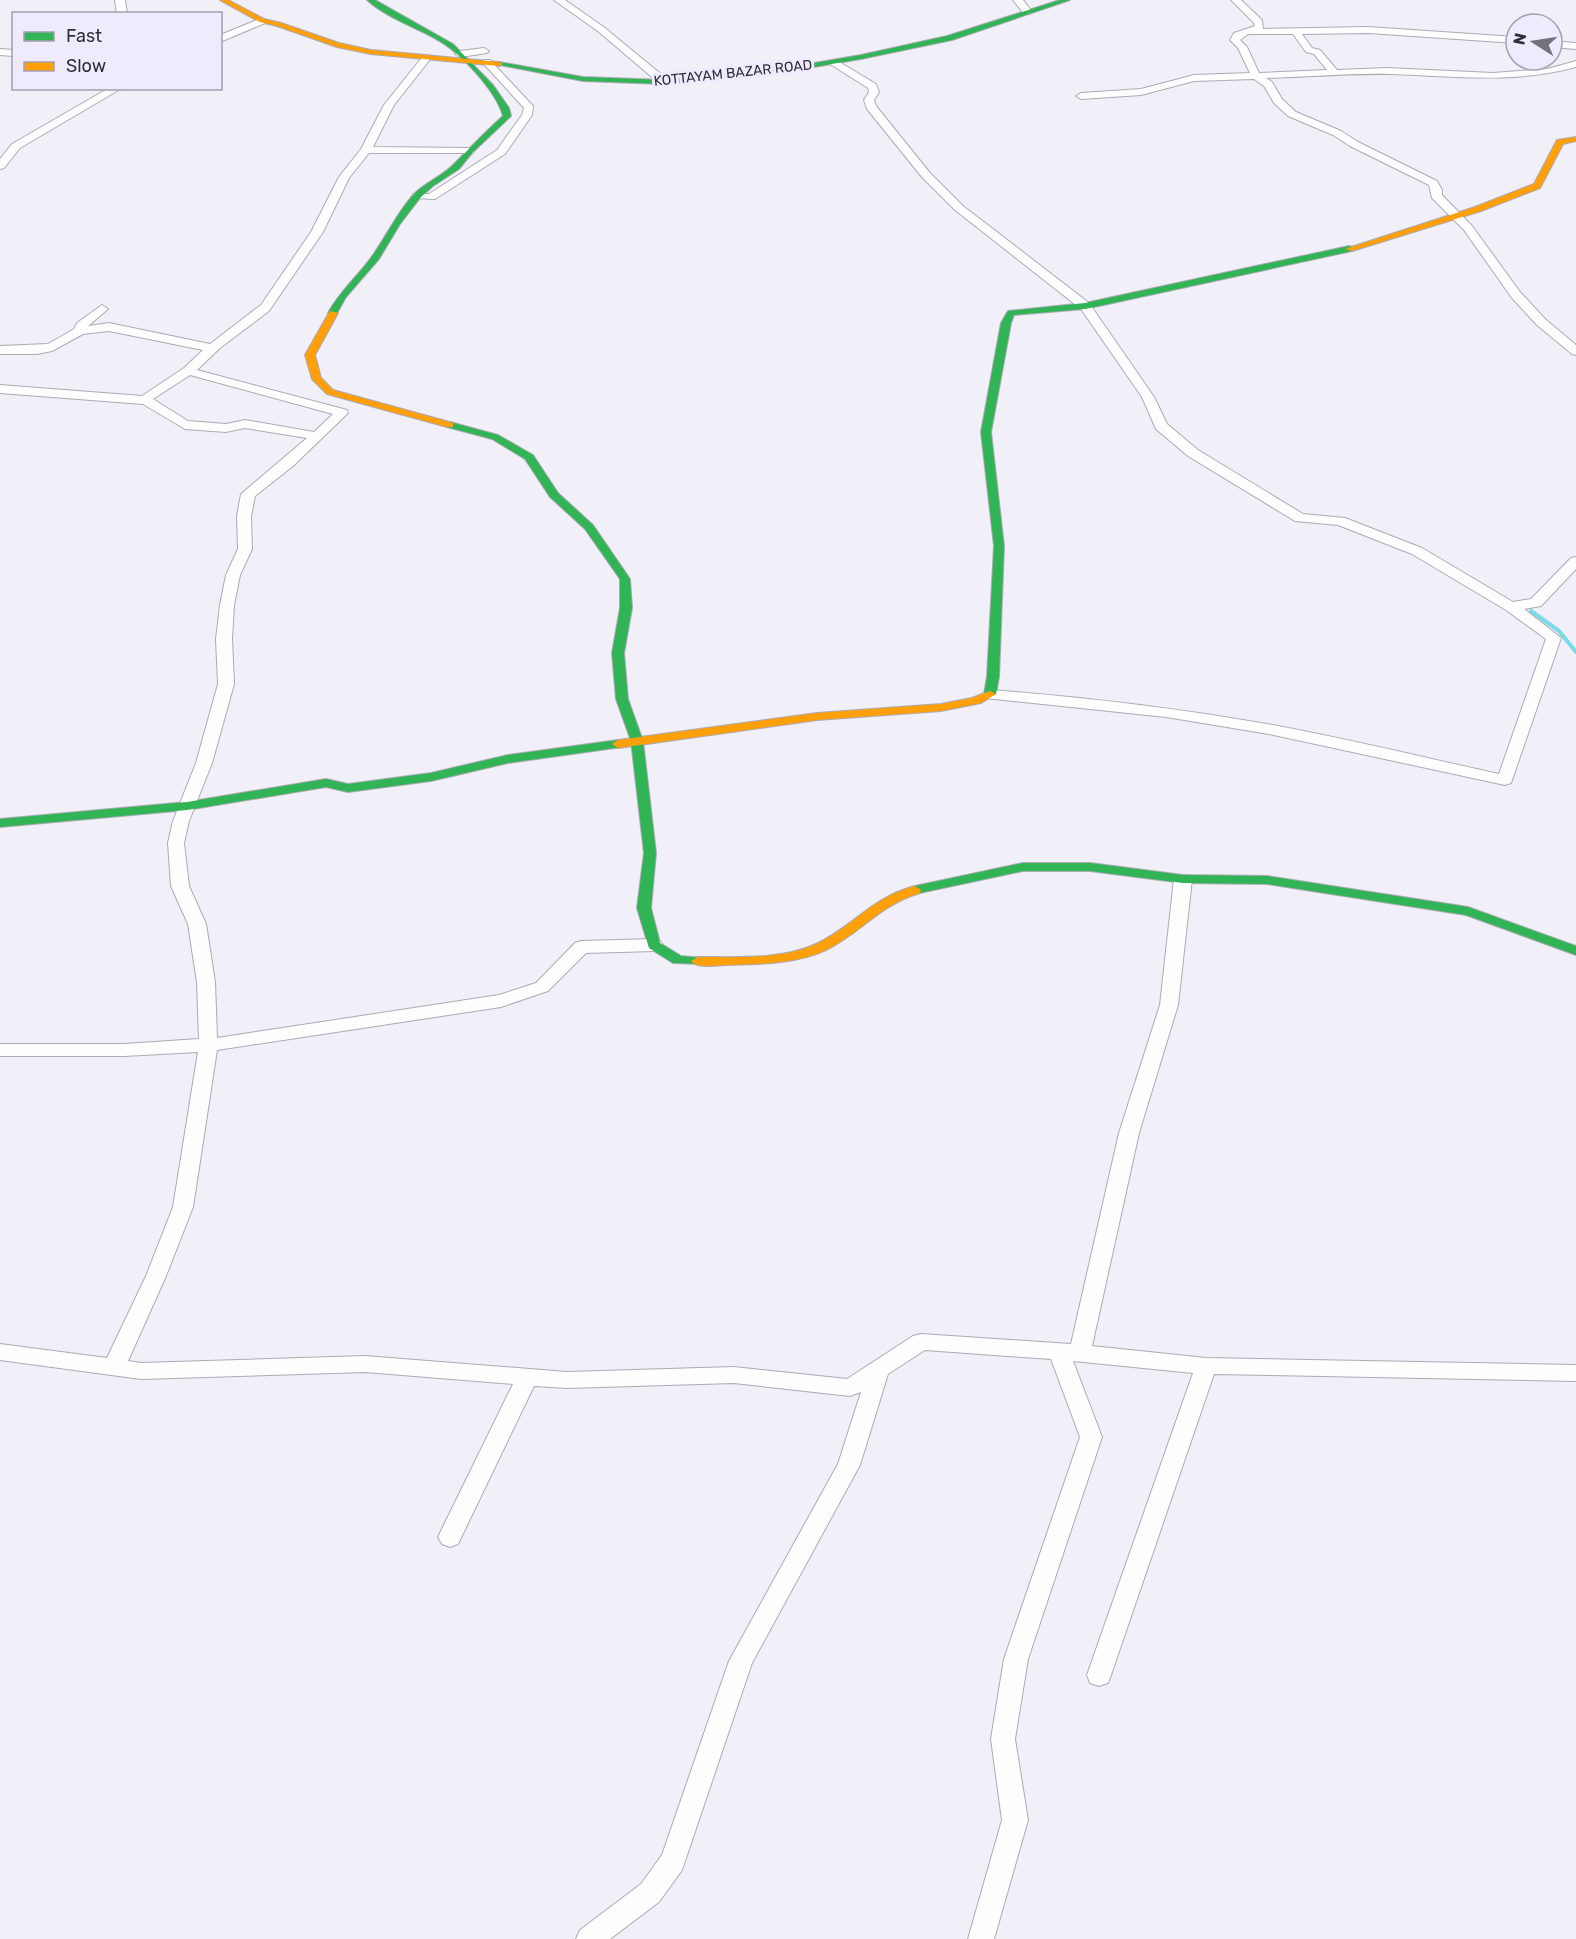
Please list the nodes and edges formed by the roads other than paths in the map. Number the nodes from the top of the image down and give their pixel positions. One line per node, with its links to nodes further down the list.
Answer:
1 (223, 0): 8 (street, KOTTAYAM BAZAR ROAD)
2 (370, 0): 15 (street)
3 (559, 0): 20 (street)
4 (1018, 0): 7 (street)
5 (1067, 0): 7 (street, KOTTAYAM BAZAR ROAD)
6 (1236, 0): 9 (street)
7 (1027, 12): 16 (street, KOTTAYAM BAZAR ROAD)
8 (262, 21): 11 (street); 13 (street, KOTTAYAM BAZAR ROAD)
9 (1251, 32): 10 (street); 19 (street)
10 (1296, 32): 12 (street); 18 (street)
11 (222, 38)
12 (1504, 39)
13 (427, 57): 15 (street, KOTTAYAM BAZAR ROAD); 24 (street)
14 (485, 57): 15 (street, KOTTAYAM BAZAR ROAD); 20 (street, KOTTAYAM BAZAR ROAD); 27 (street)
15 (465, 59): 25 (street)
16 (833, 62): 20 (street, KOTTAYAM BAZAR ROAD); 29 (street)
17 (1576, 64): 18 (street)
18 (1335, 73): 19 (street)
19 (1256, 76): 22 (street); 28 (street)
20 (664, 82)
21 (114, 90): 26 (street)
22 (1081, 96)
23 (1576, 139): 28 (street)
24 (366, 150): 25 (street); 32 (street)
25 (469, 151): 27 (street)
26 (0, 166)
27 (417, 196): 38 (street)
28 (1455, 216): 29 (street); 34 (street)
29 (1084, 306): 42 (street); 43 (street)
30 (102, 309): 31 (street)
31 (80, 331): 32 (street); 33 (street)
32 (212, 348): 35 (street)
33 (0, 350)
34 (1576, 351)
35 (188, 371): 37 (street); 39 (street)
36 (0, 389): 37 (street)
37 (146, 400): 40 (street)
38 (355, 400): 39 (street); 44 (street)
39 (342, 413): 40 (street)
40 (316, 436): 45 (street)
41 (1576, 561): 42 (street)
42 (1511, 607): 43 (street)
43 (990, 695): 44 (street)
44 (638, 741): 45 (street); 48 (street)
45 (187, 806): 46 (street); 50 (street)
46 (0, 823)
47 (1183, 879): 48 (street); 49 (street); 53 (street)
48 (654, 945): 50 (street)
49 (1576, 951)
50 (208, 1045): 51 (street); 55 (street)
51 (0, 1050)
52 (0, 1352): 55 (street)
53 (1070, 1352): 54 (street); 56 (street); 62 (street)
54 (1206, 1366): 57 (street); 60 (street)
55 (114, 1367): 58 (street)
56 (879, 1369): 58 (street); 61 (street)
57 (1576, 1373)
58 (527, 1377): 59 (street)
59 (450, 1537)
60 (1099, 1675)
61 (589, 1939)
62 (981, 1939)

